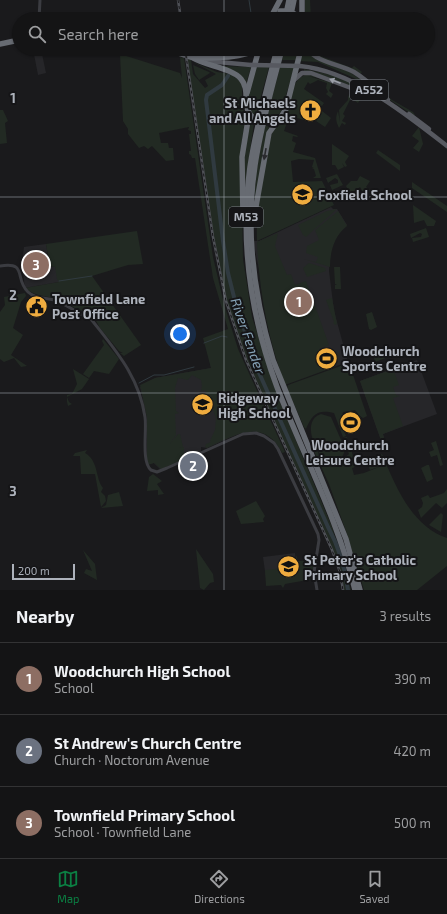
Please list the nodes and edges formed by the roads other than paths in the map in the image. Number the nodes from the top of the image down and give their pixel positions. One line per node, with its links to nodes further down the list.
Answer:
1 (40, 0): 6 (street)
2 (280, 0): 7 (highway)
3 (289, 0): 9 (highway)
4 (294, 0): 11 (highway)
5 (302, 0): 12 (highway)
6 (39, 12)
7 (273, 12)
8 (278, 12): 10 (highway, bridge)
9 (286, 12)
10 (290, 12)
11 (291, 12)
12 (300, 12)
13 (12, 41): 14 (highway)
14 (0, 44)
15 (188, 56): 22 (highway, A552)
16 (220, 56): 22 (highway)
17 (256, 56): 24 (highway)
18 (275, 56): 32 (highway, M53)
19 (280, 56): 32 (highway, M53)
20 (299, 56): 23 (highway)
21 (315, 56): 25 (main road)
22 (193, 58): 24 (highway); 25 (main road, A552)
23 (294, 81): 25 (main road, one-way to 23); 28 (highway)
24 (246, 97): 27 (highway)
25 (386, 100): 26 (main road, A552); 29 (main road, A552)
26 (398, 107): 29 (main road); 30 (main road, A552)
27 (248, 112): 28 (highway, bridge); 32 (highway)
28 (279, 119): 32 (highway, one-way to 32)
29 (416, 123): 31 (main road, A552)
30 (447, 143)
31 (447, 146)
32 (250, 247): 34 (highway, M53)
33 (0, 266): 35 (street)
34 (280, 387): 36 (highway, M53); 37 (highway, M53)
35 (317, 590)
36 (355, 590)
37 (360, 590)

